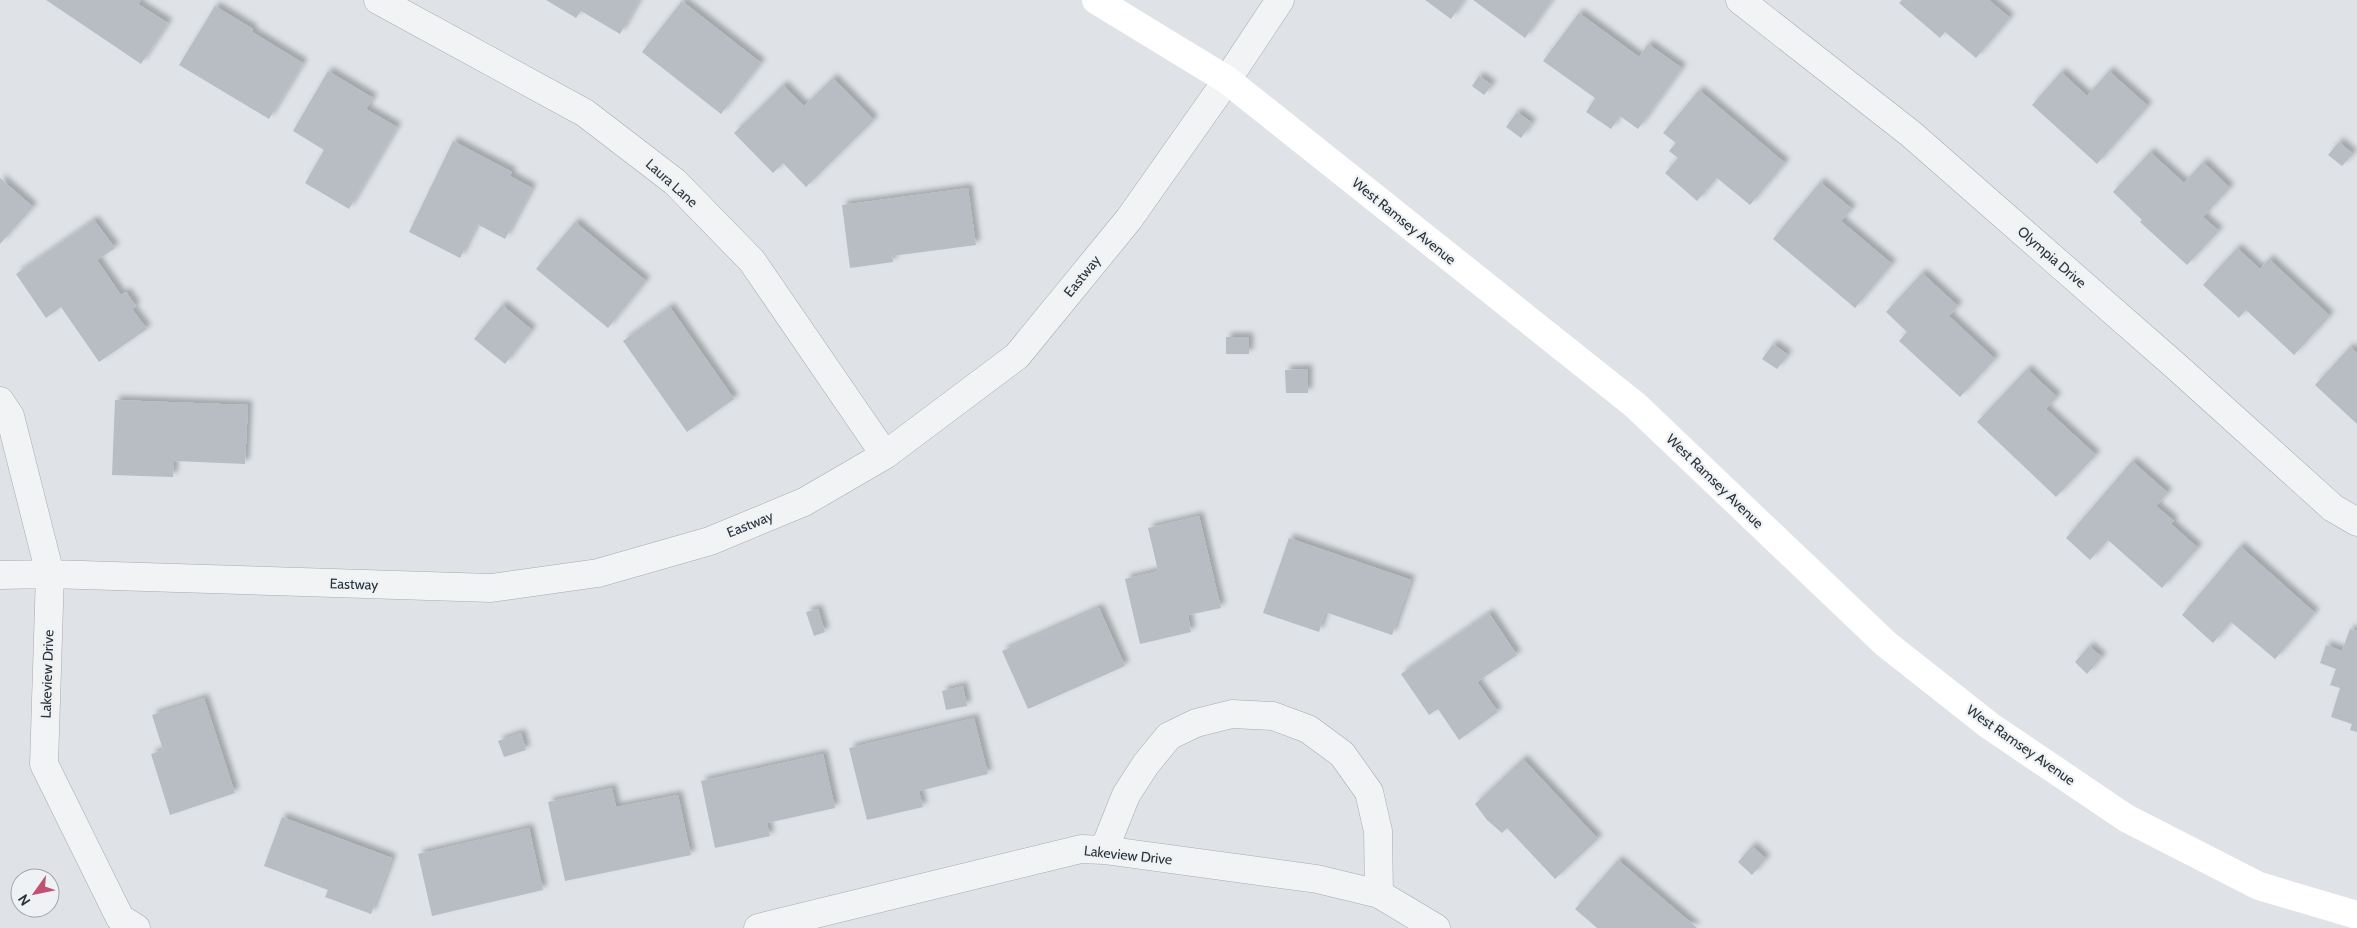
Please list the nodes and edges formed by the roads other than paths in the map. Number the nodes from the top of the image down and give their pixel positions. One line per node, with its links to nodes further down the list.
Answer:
1 (378, 0): 7 (street, Laura Lane)
2 (1096, 0): 5 (street, West Ramsey Avenue)
3 (1280, 0): 5 (street, Eastway)
4 (1740, 0): 8 (street, Olympia Drive)
5 (1227, 80): 7 (street, Eastway); 13 (street, West Ramsey Avenue)
6 (0, 401): 9 (street, Lakeview Drive)
7 (885, 456): 9 (street, Eastway)
8 (2357, 522)
9 (50, 574): 10 (street, Eastway); 14 (street, Lakeview Drive)
10 (0, 575)
11 (1104, 850): 12 (street, Lakeview Drive); 12 (street); 15 (street, Lakeview Drive)
12 (1379, 894): 16 (street, Lakeview Drive)
13 (2357, 915)
14 (136, 928)
15 (758, 928)
16 (1436, 928)

